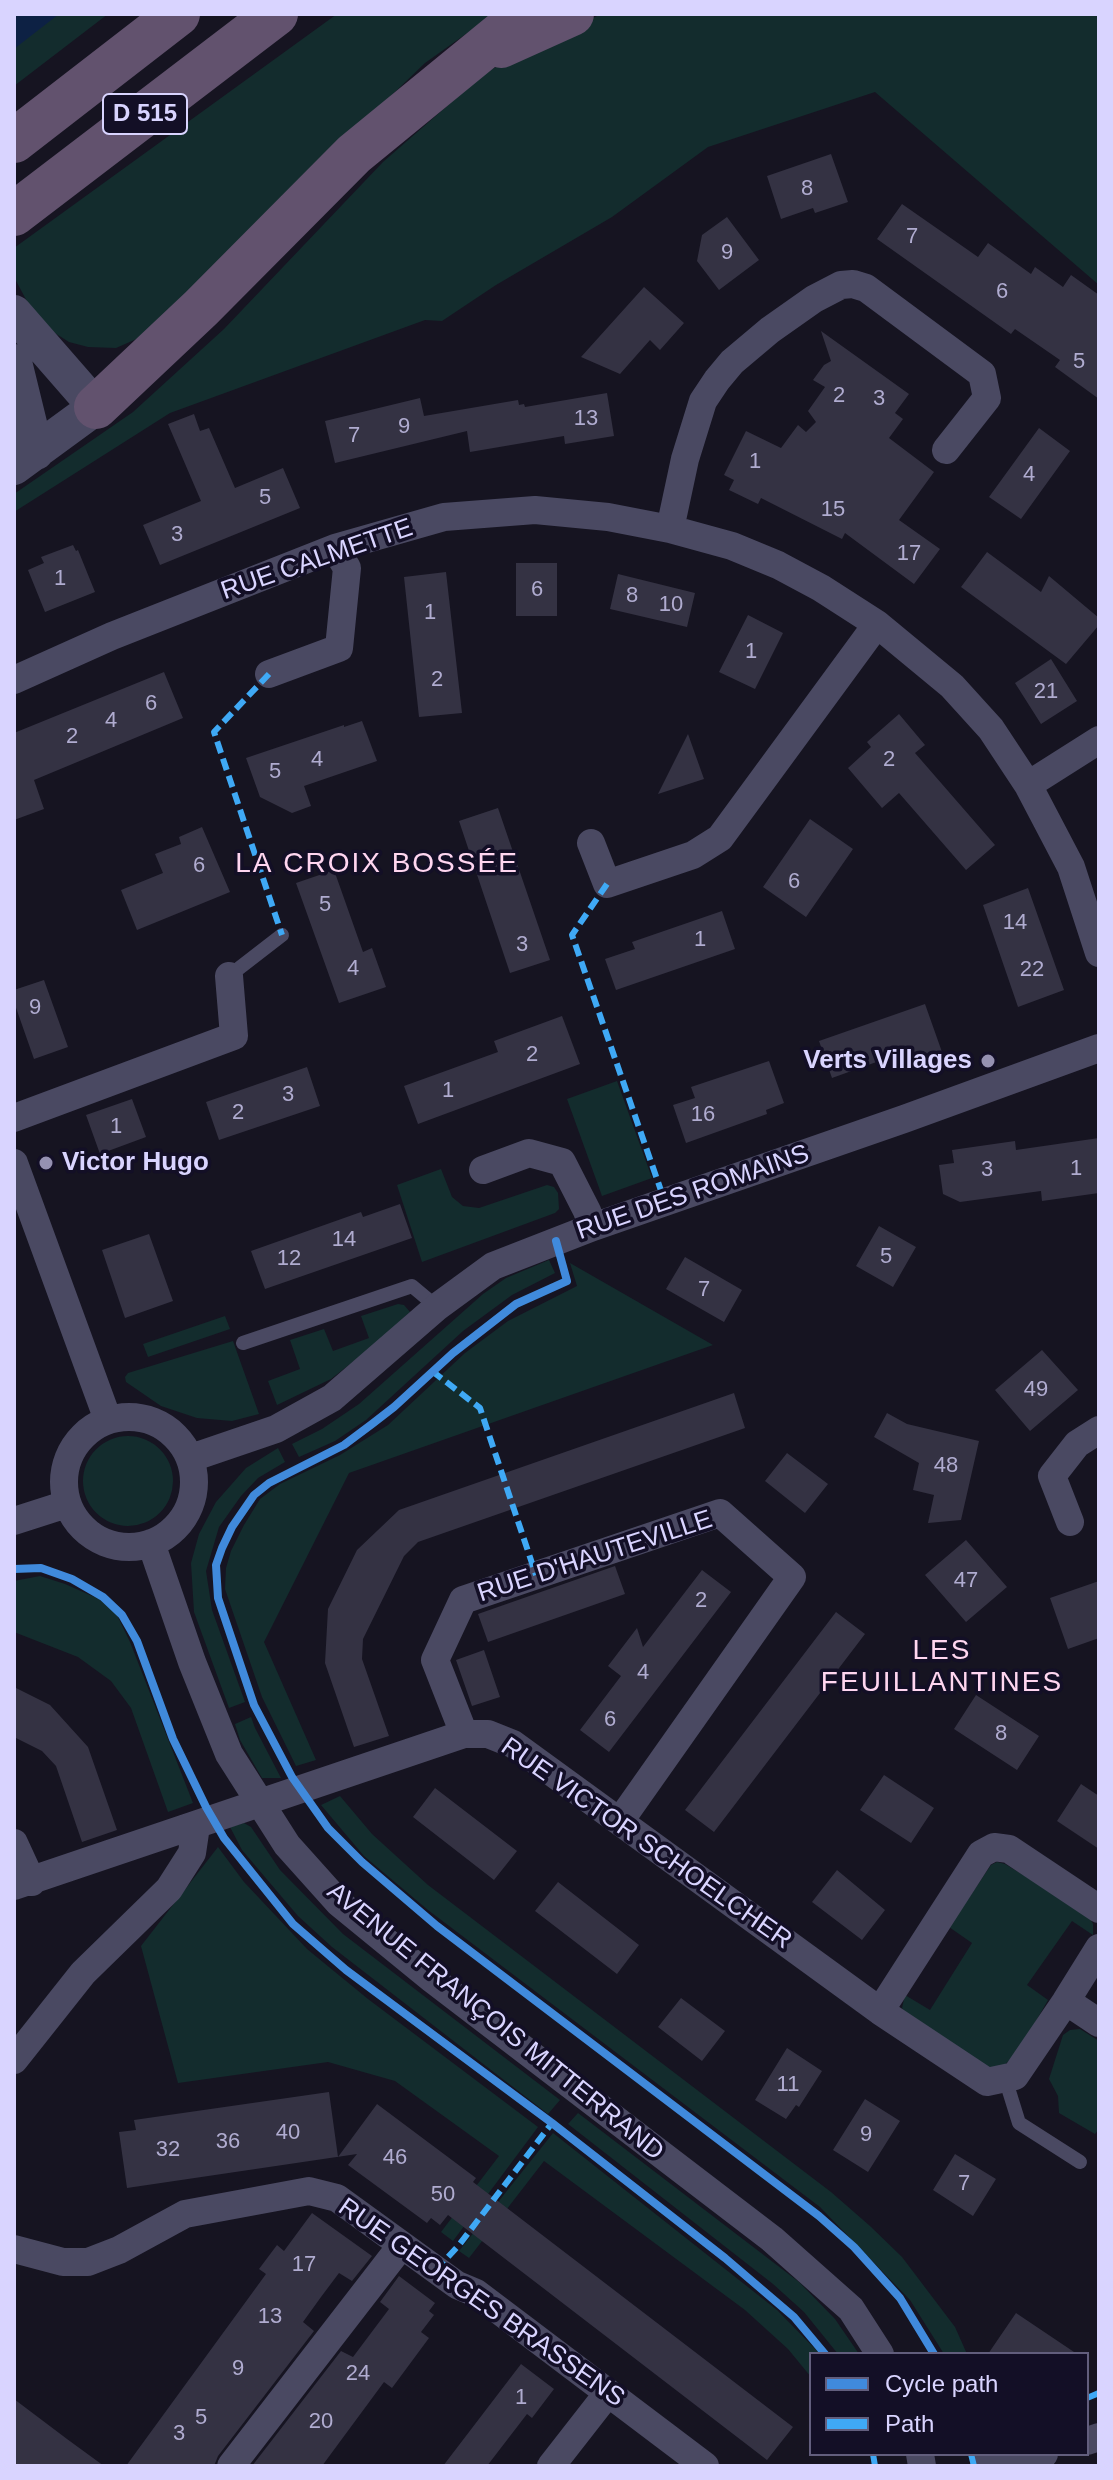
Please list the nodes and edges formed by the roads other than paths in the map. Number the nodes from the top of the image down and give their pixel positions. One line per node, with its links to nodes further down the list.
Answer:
1 (178, 14): 6 (highway, D 515)
2 (276, 14): 7 (highway, D 515)
3 (525, 14): 5 (highway)
4 (572, 14): 5 (highway)
5 (473, 57): 10 (highway)
6 (14, 141)
7 (14, 214)
8 (14, 313): 10 (street)
9 (14, 362): 12 (street)
10 (96, 407): 12 (street)
11 (946, 450): 13 (street)
12 (25, 460)
13 (670, 529): 14 (street, RUE CALMETTE); 15 (street, RUE CALMETTE)
14 (335, 548): 16 (street); 17 (street, RUE CALMETTE)
15 (877, 624): 19 (street, RUE CALMETTE); 20 (street)
16 (269, 674)
17 (14, 680)
18 (1099, 740): 19 (street)
19 (1028, 785): 22 (street, RUE CALMETTE)
20 (591, 843)
21 (282, 935): 23 (lane)
22 (1099, 953)
23 (229, 976): 25 (street)
24 (1099, 1048): 28 (street, RUE DES ROMAINS)
25 (14, 1118)
26 (14, 1163): 31 (street)
27 (483, 1170): 28 (street)
28 (593, 1227): 29 (street, RUE DES ROMAINS)
29 (437, 1307): 30 (lane); 33 (street, RUE DES ROMAINS)
30 (243, 1343)
31 (108, 1420): 33 (street); 34 (street)
32 (1099, 1430): 36 (street)
33 (191, 1458): 37 (street)
34 (67, 1504): 35 (street); 37 (street)
35 (14, 1521)
36 (1070, 1522)
37 (151, 1543): 39 (street, AVENUE FRANÇOIS MITTERRAND)
38 (464, 1734): 39 (street, RUE VICTOR SCHOELCHER); 40 (street, RUE VICTOR SCHOELCHER); 40 (street, RUE D'HAUTEVILLE)
39 (261, 1805): 41 (street, RUE VICTOR SCHOELCHER); 54 (street, AVENUE FRANÇOIS MITTERRAND)
40 (620, 1821): 47 (street, RUE VICTOR SCHOELCHER)
41 (196, 1826): 43 (street, RUE VICTOR SCHOELCHER); 49 (street)
42 (14, 1843): 43 (street)
43 (23, 1884)
44 (1099, 1909): 47 (street)
45 (1099, 1948): 46 (street)
46 (1066, 2001): 48 (street); 50 (street)
47 (880, 2011): 50 (street, RUE VICTOR SCHOELCHER)
48 (1099, 2023)
49 (14, 2060)
50 (1005, 2078): 51 (lane)
51 (1080, 2162)
52 (401, 2246): 53 (street, RUE GEORGES BRASSENS); 55 (street, RUE GEORGES BRASSENS); 57 (street)
53 (14, 2249)
54 (879, 2352)
55 (608, 2393): 58 (street); 59 (street, RUE GEORGES BRASSENS)
56 (1034, 2456): 60 (street)
57 (231, 2466)
58 (551, 2466)
59 (705, 2466)
60 (984, 2466)

